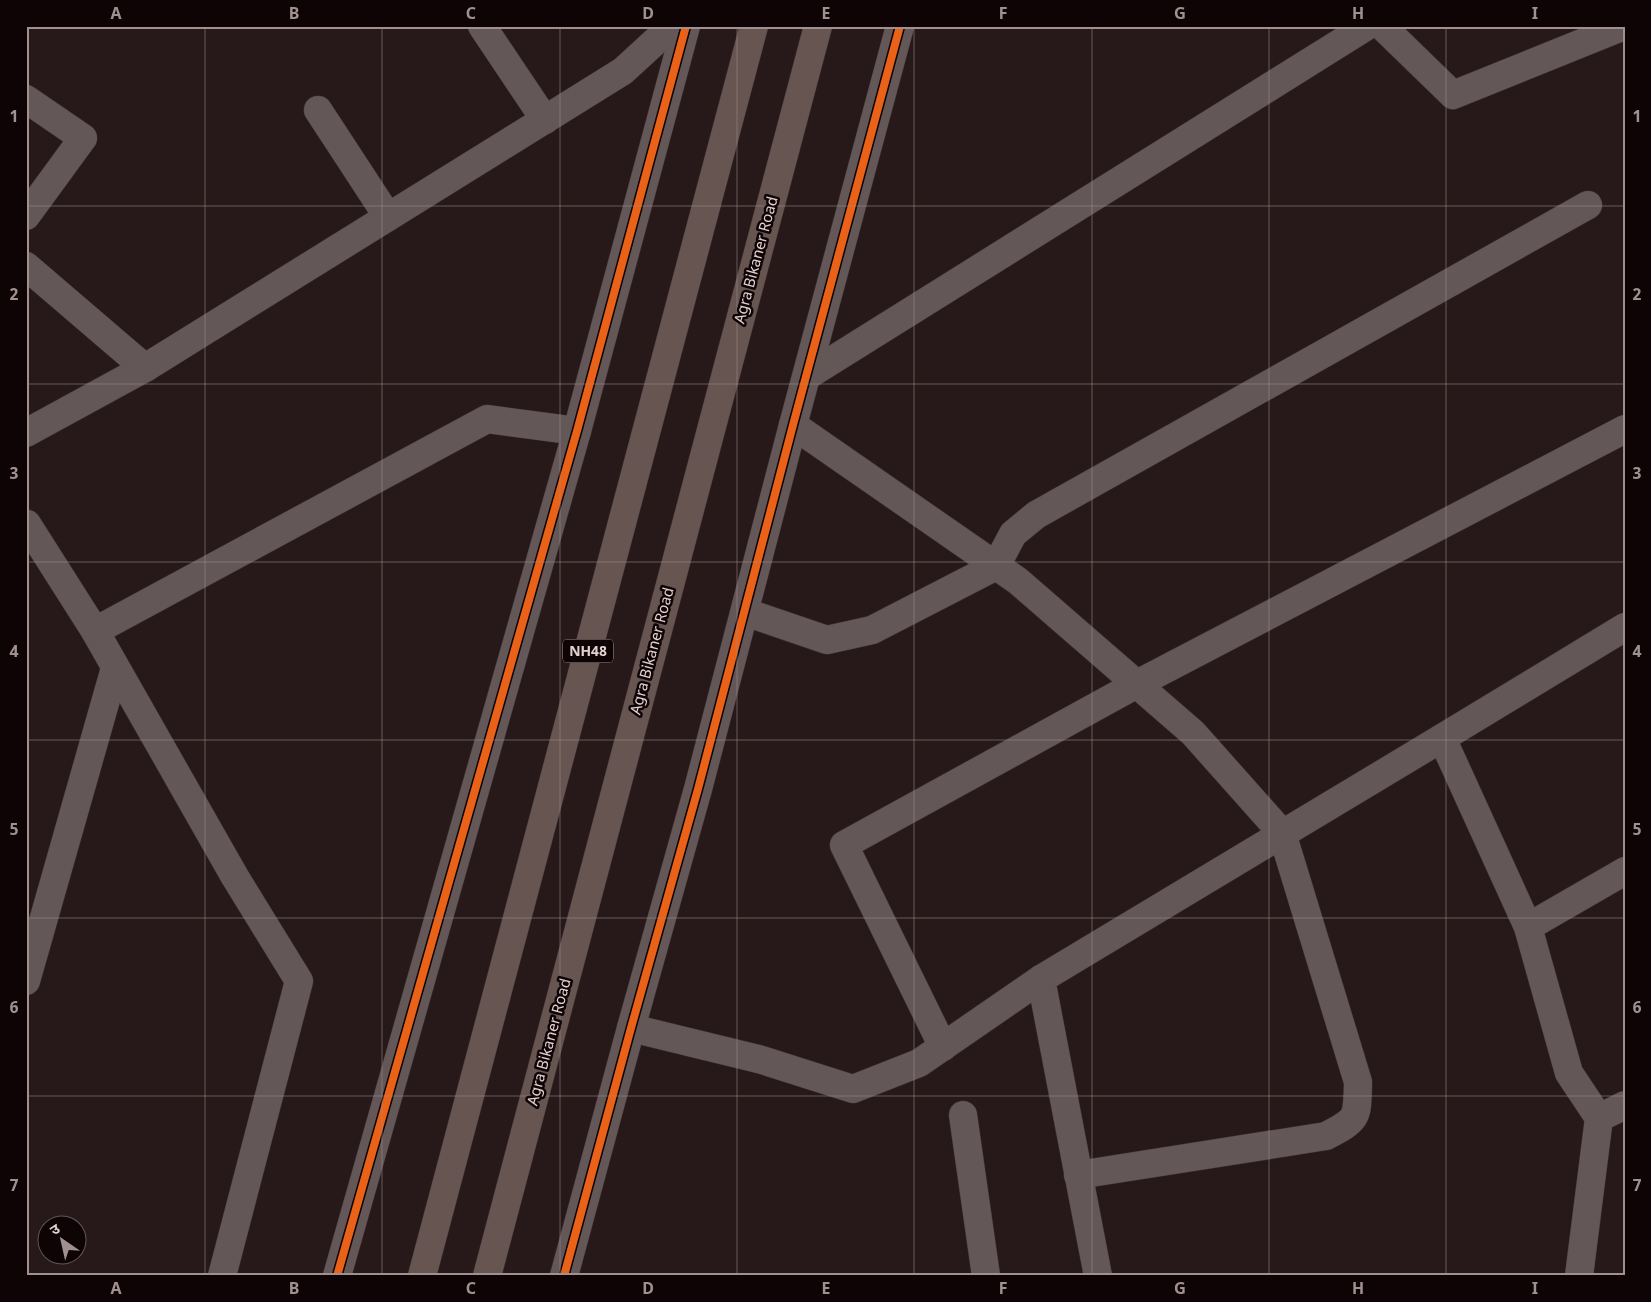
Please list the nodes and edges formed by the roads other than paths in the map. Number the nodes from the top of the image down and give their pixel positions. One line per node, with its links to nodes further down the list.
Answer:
1 (482, 26): 12 (street)
2 (672, 26): 12 (street)
3 (686, 26): 21 (street)
4 (754, 26): 44 (highway, NH48)
5 (818, 26): 45 (highway, Agra Bikaner Road)
6 (900, 26): 18 (street)
7 (1367, 26): 18 (street)
8 (1382, 26): 9 (street)
9 (1624, 26)
10 (29, 104): 14 (street)
11 (318, 110): 15 (street)
12 (545, 120): 15 (street)
13 (1588, 205): 24 (street)
14 (26, 216)
15 (388, 217): 17 (street)
16 (26, 266): 17 (street)
17 (145, 368): 22 (street)
18 (807, 376): 19 (street)
19 (793, 425): 24 (street); 25 (street)
20 (1625, 429): 29 (street)
21 (577, 431): 27 (street); 43 (street)
22 (26, 433)
23 (26, 525): 27 (street)
24 (996, 566): 25 (street); 29 (street)
25 (745, 612): 36 (street)
26 (1625, 626): 30 (street)
27 (94, 631): 28 (street)
28 (115, 668): 35 (street); 42 (street)
29 (1137, 684): 31 (street); 37 (street)
30 (1442, 738): 31 (street); 33 (street)
31 (1282, 833): 34 (street); 41 (street)
32 (1625, 871): 33 (street)
33 (1528, 927): 40 (street)
34 (1040, 979): 37 (street); 41 (street)
35 (26, 981)
36 (631, 1028): 37 (street); 46 (street)
37 (943, 1047)
38 (1625, 1105): 40 (street)
39 (962, 1116): 47 (street)
40 (1599, 1118): 49 (street)
41 (1078, 1175): 48 (street)
42 (222, 1276)
43 (337, 1276)
44 (422, 1276)
45 (487, 1276)
46 (564, 1276)
47 (986, 1276)
48 (1098, 1276)
49 (1579, 1276)

